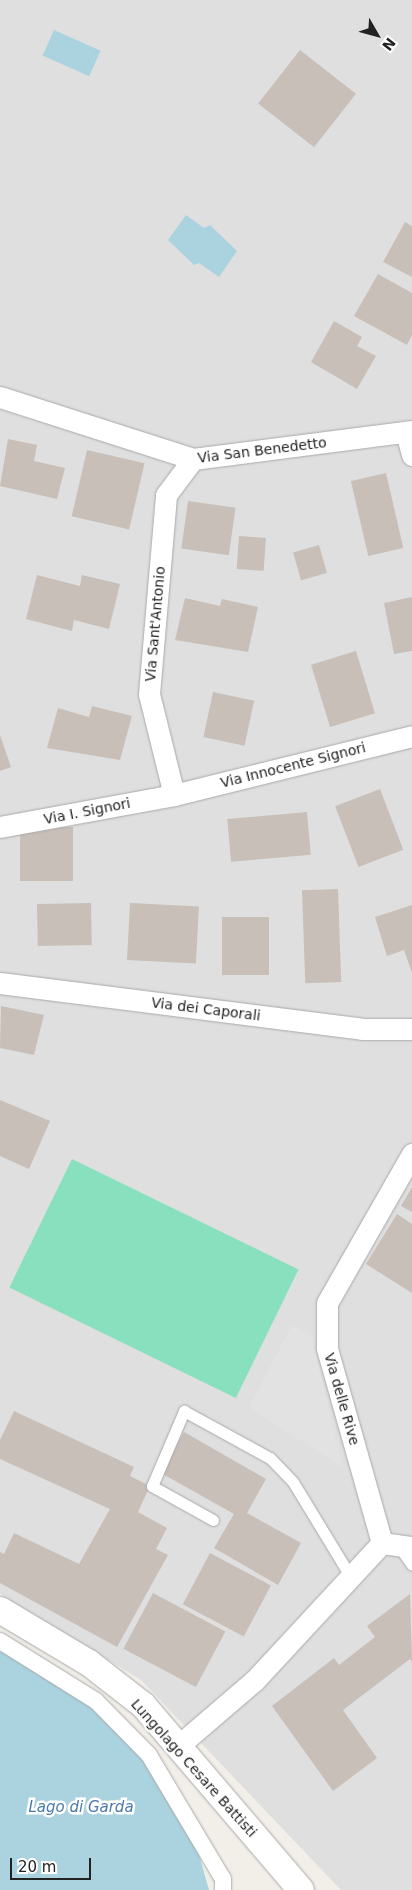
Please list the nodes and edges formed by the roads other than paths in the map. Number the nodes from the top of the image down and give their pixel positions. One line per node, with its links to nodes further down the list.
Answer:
1 (0, 397): 4 (street, Via San Benedetto)
2 (409, 432): 3 (street); 4 (street, Via San Benedetto)
3 (412, 455)
4 (193, 459): 6 (street, Via Sant'Antonio)
5 (412, 736): 6 (street, Via Innocente Signori)
6 (174, 795): 7 (street, Via I. Signori)
7 (0, 827)
8 (0, 983): 9 (street, Via dei Caporali)
9 (412, 1029)
10 (412, 1154): 12 (street, Via delle Rive)
11 (213, 1520): 14 (lane)
12 (397, 1545): 13 (lane); 14 (street)
13 (412, 1566)
14 (352, 1579): 17 (street)
15 (0, 1610): 17 (street, Lungolago Cesare Battisti)
16 (0, 1641): 18 (street)
17 (178, 1746): 19 (street, Lungolago Cesare Battisti)
18 (223, 1890)
19 (301, 1890)

